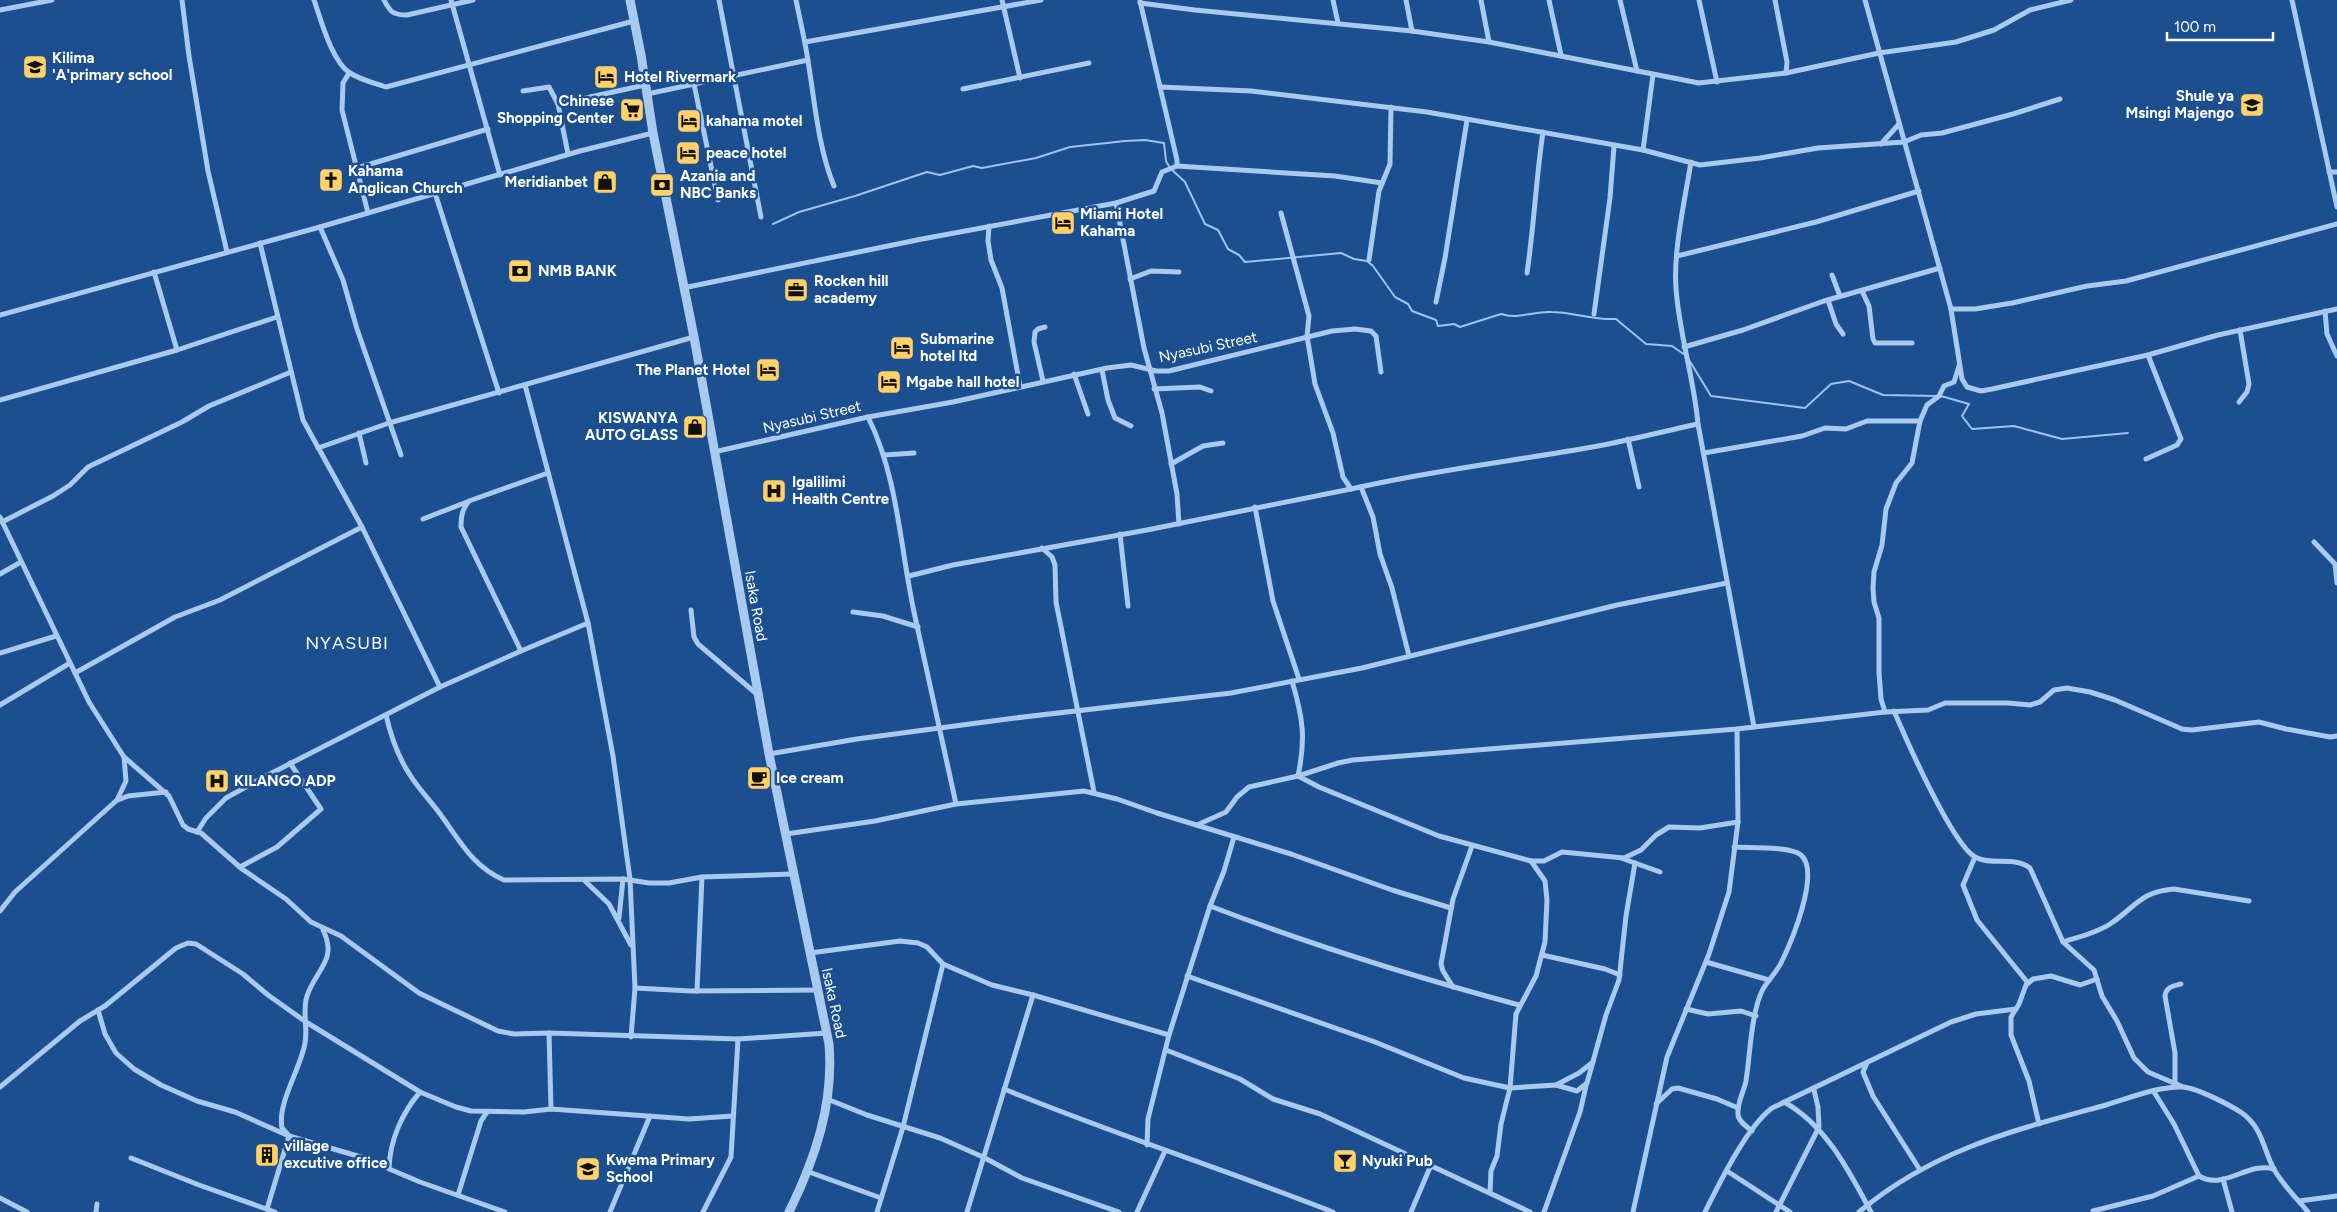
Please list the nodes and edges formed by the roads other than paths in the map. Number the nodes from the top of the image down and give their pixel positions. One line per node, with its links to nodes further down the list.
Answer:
1 (52, 0): 25 (street)
2 (182, 0): 82 (street)
3 (314, 0): 37 (street)
4 (384, 0): 23 (street)
5 (473, 0): 23 (street)
6 (630, 0): 26 (street, Isaka Road)
7 (719, 0): 40 (street)
8 (796, 0): 29 (street)
9 (1002, 0): 24 (street)
10 (1041, 0): 24 (street)
11 (1333, 0): 27 (street)
12 (1406, 0): 28 (street)
13 (1481, 0): 30 (street)
14 (1549, 0): 32 (street)
15 (1620, 0): 36 (street)
16 (1699, 0): 42 (street)
17 (1775, 0): 38 (street)
18 (1865, 0): 31 (street)
19 (2071, 0): 22 (street)
20 (2292, 0): 65 (street)
21 (1140, 1): 27 (street); 45 (street)
22 (2057, 1): 31 (street)
23 (452, 3): 35 (street)
24 (1003, 8): 29 (street); 41 (street)
25 (0, 10)
26 (634, 21): 35 (street); 43 (street, Isaka Road)
27 (1338, 23): 28 (street)
28 (1412, 31): 30 (street)
29 (805, 42): 33 (street)
30 (1489, 42): 32 (street)
31 (1879, 53): 38 (street); 53 (street)
32 (1561, 55): 36 (street)
33 (808, 60): 40 (street); 69 (street)
34 (1089, 63): 41 (street)
35 (471, 65): 37 (street); 54 (street)
36 (1637, 71): 39 (street)
37 (349, 73): 64 (street)
38 (1786, 73): 42 (street)
39 (1653, 75): 42 (street); 60 (street)
40 (734, 76): 44 (street); 77 (street)
41 (1020, 78): 46 (street)
42 (1717, 82)
43 (645, 84): 48 (street, Isaka Road); 50 (street)
44 (694, 84): 48 (street); 72 (street)
45 (1160, 87): 51 (street); 63 (street)
46 (962, 89)
47 (523, 91): 50 (street)
48 (647, 94): 56 (street, Isaka Road)
49 (2060, 99): 57 (street)
50 (558, 104): 61 (street)
51 (1391, 107): 52 (street); 68 (street)
52 (1467, 120): 55 (street); 95 (street)
53 (1899, 124): 57 (street); 58 (street)
54 (488, 129): 64 (street); 67 (street)
55 (1543, 132): 59 (street); 88 (street)
56 (653, 133): 61 (street); 91 (street, Isaka Road)
57 (1904, 142): 58 (street); 70 (street)
58 (1880, 145): 62 (street)
59 (1614, 146): 60 (street); 99 (street)
60 (1643, 150): 62 (street)
61 (568, 154): 67 (street)
62 (1690, 162): 83 (street)
63 (1177, 166): 68 (street); 73 (street)
64 (357, 168): 75 (street)
65 (2329, 172): 66 (street); 74 (street)
66 (2337, 172)
67 (500, 175): 71 (street)
68 (1382, 183): 84 (street)
69 (834, 186)
70 (1920, 191): 83 (street); 85 (street)
71 (435, 194): 75 (street); 123 (street)
72 (718, 200)
73 (1116, 203): 79 (street); 90 (street)
74 (2337, 207)
75 (368, 213): 80 (street)
76 (1282, 213): 105 (street)
77 (761, 217)
78 (2337, 224): 96 (street)
79 (989, 226): 91 (street); 120 (street)
80 (320, 227): 81 (street); 129 (street)
81 (260, 243): 82 (street); 101 (street)
82 (226, 252): 86 (street)
83 (1677, 256): 108 (street)
84 (1369, 260)
85 (1940, 268): 92 (street); 96 (street)
86 (154, 272): 100 (street); 109 (street)
87 (1179, 272): 90 (street)
88 (1526, 274)
89 (1832, 275): 93 (street)
90 (1130, 279): 113 (street)
91 (683, 288): 106 (street, Isaka Road)
92 (1862, 291): 93 (street); 107 (street)
93 (1840, 296): 94 (street)
94 (1828, 300): 104 (street); 108 (street)
95 (1436, 302)
96 (1951, 309): 112 (street)
97 (2337, 309): 98 (street)
98 (2325, 311): 103 (street); 111 (street)
99 (1594, 314)
100 (0, 315)
101 (277, 317): 109 (street); 115 (street)
102 (1045, 327): 118 (street)
103 (2240, 330): 110 (street); 125 (street)
104 (1843, 334)
105 (1307, 336): 113 (street, Nyasubi Street); 116 (street, Nyasubi Street); 147 (street)
106 (694, 337): 119 (street); 136 (street, Isaka Road)
107 (1912, 344)
108 (1684, 347): 130 (street)
109 (177, 350): 124 (street)
110 (2148, 355): 112 (street); 141 (street)
111 (2337, 356)
112 (1960, 364): 128 (street)
113 (1149, 369): 114 (street, Nyasubi Street); 121 (street)
114 (1102, 370): 117 (street, Nyasubi Street); 131 (street)
115 (290, 372): 135 (street); 151 (street)
116 (1381, 372)
117 (1074, 374): 118 (street, Nyasubi Street); 126 (street)
118 (1043, 381): 120 (street, Nyasubi Street)
119 (525, 385): 123 (street); 144 (street)
120 (1020, 386): 127 (street, Nyasubi Street)
121 (1154, 389): 122 (street); 143 (street)
122 (1211, 391)
123 (499, 393): 129 (street)
124 (0, 400)
125 (2239, 402)
126 (1088, 414)
127 (868, 417): 136 (street, Nyasubi Street); 140 (street)
128 (1920, 421): 138 (street); 180 (street)
129 (389, 423): 132 (street); 139 (street)
130 (1698, 424): 133 (street); 138 (street)
131 (1131, 426)
132 (359, 433): 135 (street); 142 (street)
133 (1628, 439): 145 (street); 146 (street)
134 (1223, 443): 143 (street)
135 (318, 448): 153 (street)
136 (714, 452): 176 (street, Isaka Road)
137 (914, 453): 140 (street)
138 (1704, 453): 160 (street)
139 (401, 455)
140 (884, 455): 159 (street)
141 (2146, 459)
142 (366, 463)
143 (1171, 464): 152 (street)
144 (548, 473): 148 (street); 165 (street)
145 (1361, 487): 147 (street); 170 (street)
146 (1639, 487)
147 (1351, 490): 149 (street)
148 (469, 501): 150 (street); 168 (street)
149 (1255, 507): 152 (street); 173 (street)
150 (423, 519)
151 (1, 520): 157 (street)
152 (1179, 524): 154 (street)
153 (362, 527): 172 (street); 175 (street)
154 (1120, 534): 156 (street); 162 (street)
155 (2314, 542): 161 (street)
156 (1042, 548): 159 (street); 178 (street)
157 (21, 562): 158 (street); 167 (street)
158 (0, 574)
159 (909, 576): 166 (street)
160 (1727, 583): 170 (street); 182 (street)
161 (2337, 583)
162 (1128, 606)
163 (691, 610): 176 (street)
164 (853, 612): 166 (street)
165 (588, 623): 168 (street); 210 (street)
166 (918, 627): 183 (street)
167 (56, 636): 169 (street); 171 (street)
168 (521, 651): 175 (street)
169 (0, 653)
170 (1409, 656): 173 (street)
171 (70, 663): 172 (street); 177 (street)
172 (75, 673): 187 (street)
173 (1299, 679): 174 (street)
174 (1292, 681): 178 (street); 189 (street)
175 (440, 687): 181 (street)
176 (758, 695): 186 (street, Isaka Road)
177 (0, 705)
178 (1077, 711): 183 (street); 191 (street)
179 (1894, 711): 180 (street); 185 (street); 201 (street)
180 (1885, 712): 182 (street)
181 (386, 715): 188 (street); 211 (street)
182 (1754, 727): 184 (street)
183 (939, 728): 186 (street); 193 (street)
184 (1737, 729): 189 (street); 194 (street)
185 (2337, 736)
186 (769, 754): 197 (street, Isaka Road)
187 (124, 757): 190 (street); 192 (street)
188 (290, 763): 196 (street); 205 (street)
189 (1298, 776): 195 (street); 199 (street)
190 (166, 792): 192 (street); 196 (street)
191 (1094, 792): 193 (street); 195 (street)
192 (117, 800): 215 (street)
193 (956, 804): 197 (street)
194 (1738, 822): 200 (street); 202 (street)
195 (1198, 825): 198 (street)
196 (197, 832): 205 (street)
197 (786, 834): 207 (street, Isaka Road)
198 (1234, 837): 213 (street); 214 (street)
199 (1472, 846): 203 (street); 214 (street)
200 (1734, 847): 222 (street); 227 (street)
201 (1975, 857): 218 (street); 228 (street)
202 (1620, 858): 203 (street); 204 (street)
203 (1531, 860): 221 (street)
204 (1635, 864): 206 (street); 224 (street)
205 (240, 867): 217 (street)
206 (1660, 872)
207 (793, 874): 208 (street); 220 (street, Isaka Road)
208 (702, 877): 210 (street); 233 (street)
209 (623, 879): 210 (street); 211 (street); 216 (street)
210 (630, 879): 219 (street)
211 (583, 880): 216 (street)
212 (2249, 900): 218 (street)
213 (1210, 906): 225 (street); 230 (street)
214 (1451, 908): 230 (street)
215 (0, 911)
216 (619, 920): 219 (street)
217 (323, 930): 240 (street); 241 (street)
218 (2063, 942): 226 (street)
219 (632, 948): 231 (street)
220 (810, 953): 223 (street); 232 (street, Isaka Road)
221 (1542, 955): 224 (street); 235 (street)
222 (1706, 962): 227 (street); 236 (street)
223 (943, 964): 234 (street); 268 (street)
224 (1620, 975): 247 (street)
225 (1187, 976): 243 (street); 254 (street)
226 (2097, 979): 228 (street); 250 (street)
227 (1769, 980): 239 (street)
228 (2028, 983): 237 (street)
229 (2181, 984): 250 (street)
230 (1453, 987): 235 (street)
231 (635, 988): 233 (street); 244 (street)
232 (818, 990): 233 (street); 242 (street, Isaka Road)
233 (697, 991)
234 (1033, 995): 243 (street); 255 (street)
235 (1519, 1006): 254 (street)
236 (1686, 1009): 239 (street); 261 (street)
237 (2016, 1009): 248 (street); 267 (street)
238 (98, 1010): 240 (street); 252 (street); 271 (street)
239 (1756, 1016): 262 (street)
240 (306, 1022): 257 (street); 271 (street)
241 (549, 1033): 244 (street); 263 (street)
242 (827, 1033): 245 (street); 259 (street, Isaka Road)
243 (1169, 1035): 246 (street)
244 (631, 1037): 245 (street)
245 (738, 1039): 266 (street)
246 (1166, 1050): 272 (street); 276 (street)
247 (1593, 1062): 249 (street); 251 (street)
248 (1867, 1062): 256 (street); 279 (street)
249 (1587, 1083): 251 (street); 308 (street)
250 (2175, 1083): 253 (street)
251 (1556, 1085): 254 (street)
252 (0, 1087)
253 (2185, 1087): 258 (street); 278 (street)
254 (1510, 1088): 284 (street)
255 (1004, 1089): 272 (street); 274 (street)
256 (1814, 1090): 260 (street); 269 (street)
257 (420, 1092): 264 (street); 277 (street)
258 (2154, 1092): 267 (street); 282 (street)
259 (828, 1099): 268 (street); 281 (street, Isaka Road)
260 (1784, 1102): 269 (street); 270 (street)
261 (1656, 1104): 262 (street); 309 (street)
262 (1738, 1108): 270 (street)
263 (551, 1109): 264 (street); 265 (street)
264 (487, 1112): 285 (street)
265 (650, 1116): 266 (street); 298 (street)
266 (733, 1116): 299 (street)
267 (2039, 1124): 279 (street)
268 (903, 1127): 274 (street); 288 (street)
269 (1819, 1127): 291 (street); 292 (street)
270 (1752, 1131): 280 (street)
271 (288, 1136): 277 (street); 293 (street)
272 (1147, 1145): 273 (street)
273 (1165, 1151): 304 (street); 305 (street)
274 (983, 1157): 302 (street); 303 (street)
275 (131, 1158): 293 (street)
276 (1431, 1165): 284 (street); 306 (street)
277 (389, 1168): 285 (street)
278 (2274, 1169): 283 (street); 289 (street)
279 (1920, 1170): 292 (street)
280 (1727, 1171): 291 (street); 310 (street)
281 (809, 1172): 288 (street); 300 (street, Isaka Road)
282 (2199, 1176): 283 (street); 315 (street)
283 (2223, 1179): 316 (street)
284 (1490, 1193): 307 (street)
285 (458, 1195): 297 (street)
286 (2337, 1196): 289 (street)
287 (0, 1198): 294 (street)
288 (881, 1198): 301 (street)
289 (2299, 1201): 317 (street)
290 (96, 1204): 295 (street)
291 (1779, 1205): 311 (street); 312 (street)
292 (1867, 1205): 313 (street); 314 (street)
293 (267, 1209): 296 (street)
294 (28, 1212)
295 (96, 1212)
296 (275, 1212)
297 (505, 1212)
298 (610, 1212)
299 (703, 1212)
300 (789, 1212)
301 (877, 1212)
302 (966, 1212)
303 (1119, 1212)
304 (1137, 1212)
305 (1333, 1212)
306 (1411, 1212)
307 (1530, 1212)
308 (1544, 1212)
309 (1633, 1212)
310 (1705, 1212)
311 (1776, 1212)
312 (1790, 1212)
313 (1859, 1212)
314 (1871, 1212)
315 (2093, 1212)
316 (2232, 1212)
317 (2308, 1212)

